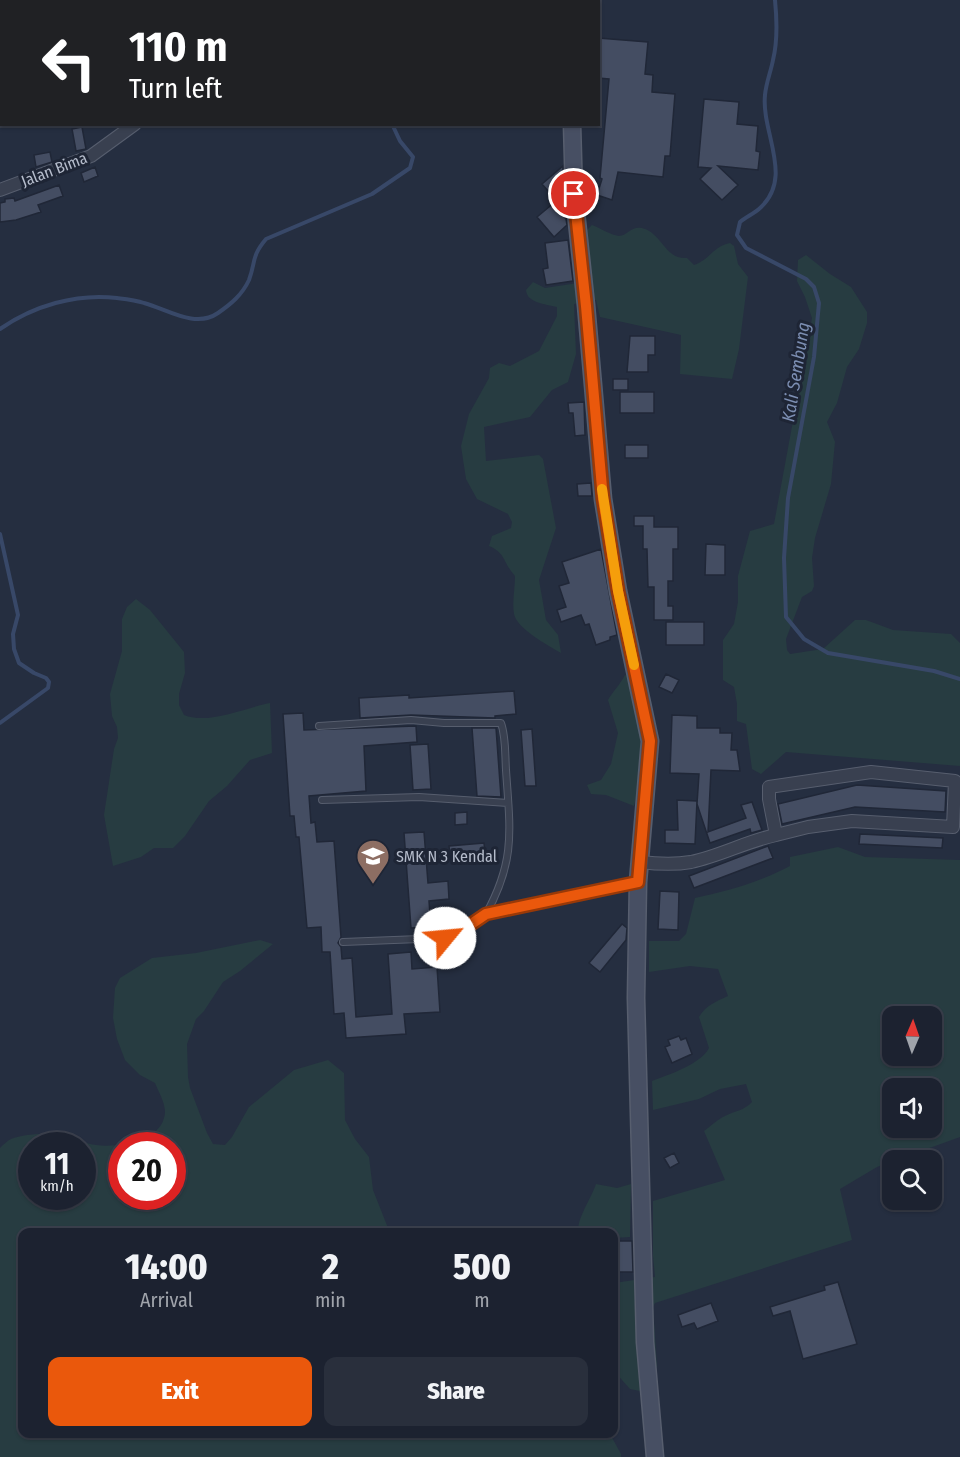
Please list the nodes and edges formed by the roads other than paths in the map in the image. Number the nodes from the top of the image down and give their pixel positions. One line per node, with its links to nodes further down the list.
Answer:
1 (132, 126): 3 (street, Jalan Bima)
2 (572, 126): 8 (main road)
3 (0, 190)
4 (319, 726): 6 (lane)
5 (322, 800): 6 (lane)
6 (508, 803): 10 (lane)
7 (776, 835): 7 (street); 8 (street)
8 (640, 862): 9 (main road)
9 (638, 882): 10 (lane); 12 (main road)
10 (486, 914): 11 (lane)
11 (343, 942)
12 (655, 1457)

